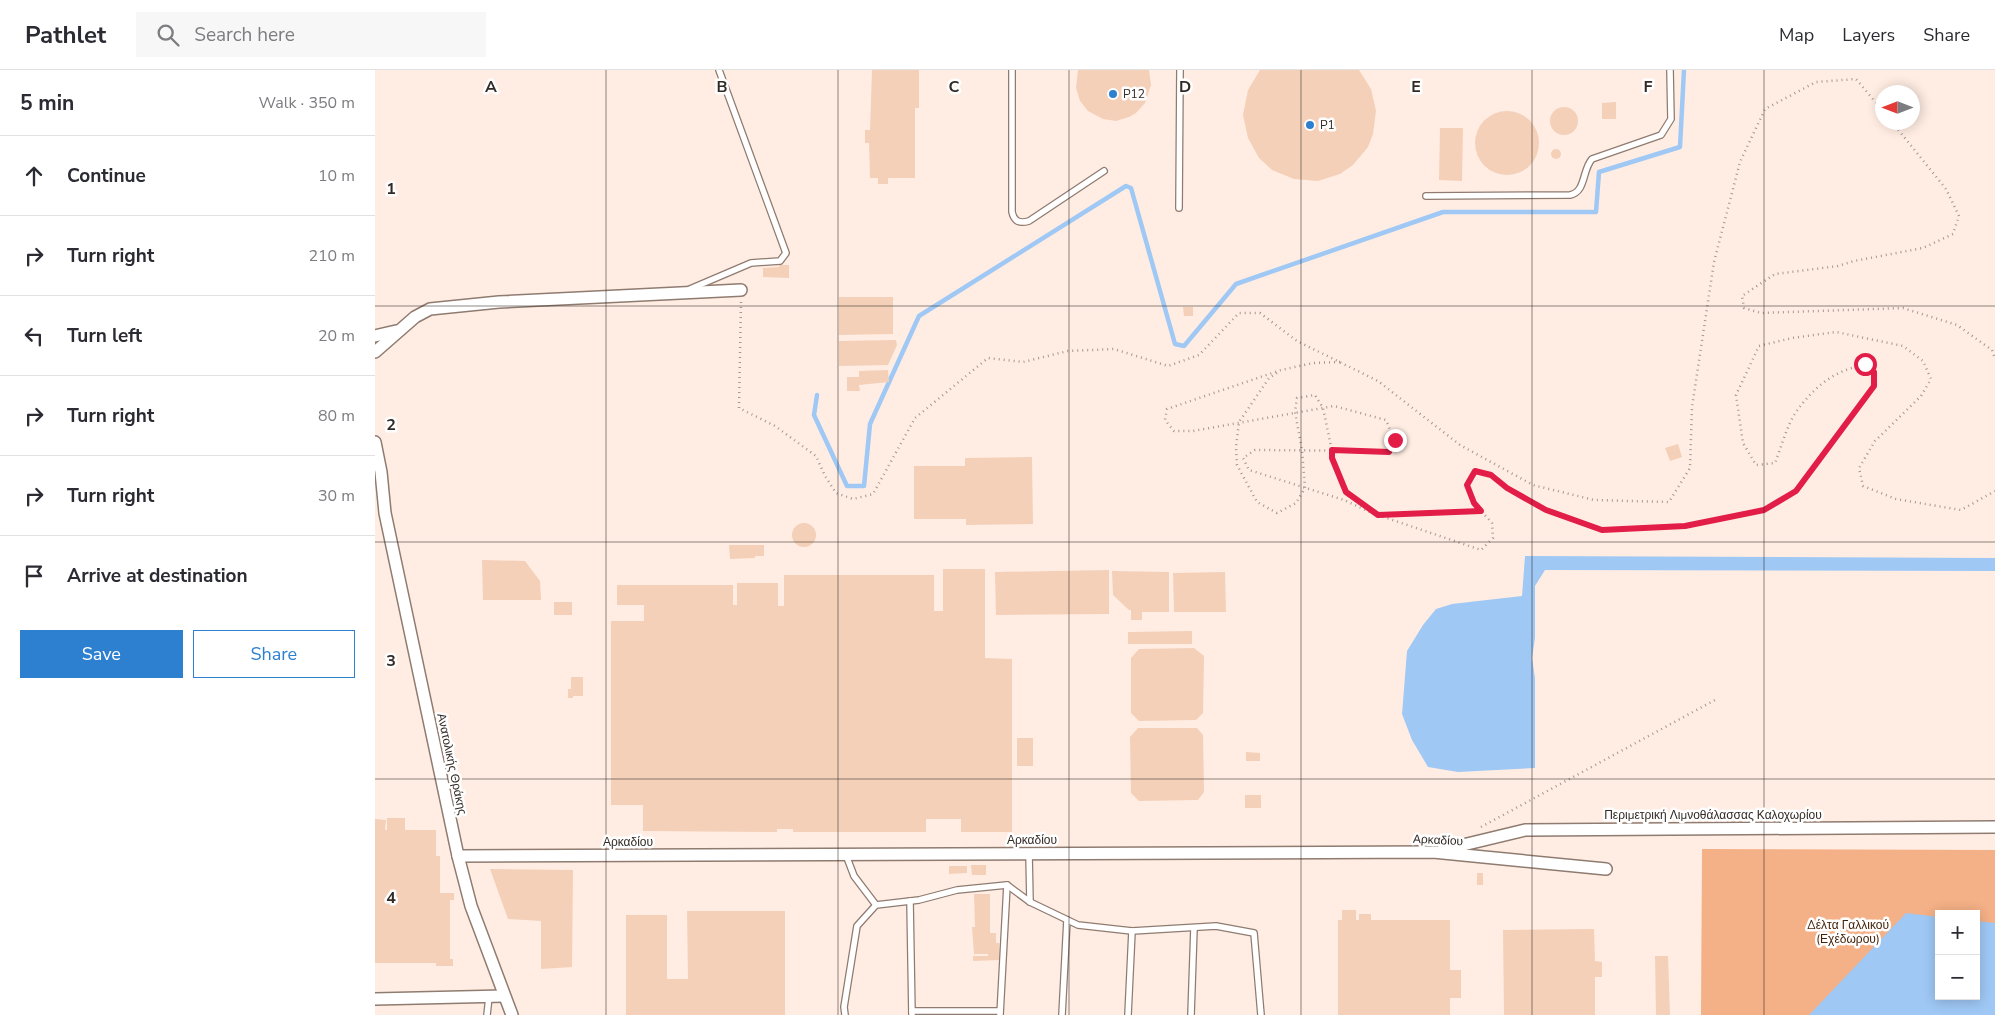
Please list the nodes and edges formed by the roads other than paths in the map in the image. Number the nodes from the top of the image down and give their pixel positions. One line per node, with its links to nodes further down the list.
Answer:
1 (719, 70): 9 (lane)
2 (1012, 70): 5 (lane)
3 (1180, 70): 7 (lane)
4 (1670, 70): 6 (lane)
5 (1104, 171)
6 (1426, 196)
7 (1179, 208)
8 (741, 290): 9 (street)
9 (679, 294): 10 (street)
10 (398, 331): 11 (street); 12 (street)
11 (375, 336)
12 (375, 352)
13 (375, 442): 15 (street, Ανατολικής Θράκης)
14 (375, 492): 15 (street, Ανατολικής Θράκης)
15 (385, 514): 20 (street, Ανατολικής Θράκης)
16 (1995, 827): 17 (street, Περιμετρική Λιμνοθάλασσας Καλοχωρίου)
17 (1433, 852): 18 (street, Αρκαδίου); 21 (street, Αρκαδίου)
18 (1029, 854): 19 (street, Αρκαδίου); 24 (lane)
19 (846, 855): 20 (street, Αρκαδίου); 25 (lane)
20 (458, 856): 29 (street, Ανατολικής Θράκης)
21 (1606, 869)
22 (1007, 885): 23 (lane); 24 (lane); 33 (lane)
23 (910, 901): 25 (lane); 32 (lane)
24 (1030, 902): 26 (lane)
25 (876, 905): 36 (lane)
26 (1067, 920): 28 (lane); 37 (lane)
27 (1194, 928): 28 (lane); 39 (lane); 40 (lane)
28 (1132, 931): 38 (lane)
29 (504, 996): 30 (street); 35 (street, Ανατολικής Θράκης)
30 (489, 997): 31 (street); 34 (lane)
31 (375, 999)
32 (912, 1013): 33 (lane)
33 (1000, 1013)
34 (487, 1015)
35 (512, 1015)
36 (845, 1015)
37 (1062, 1015)
38 (1128, 1015)
39 (1191, 1015)
40 (1261, 1015)

